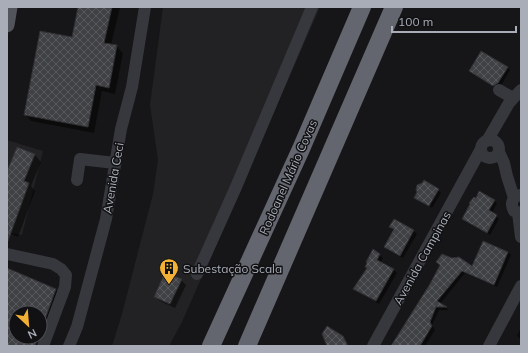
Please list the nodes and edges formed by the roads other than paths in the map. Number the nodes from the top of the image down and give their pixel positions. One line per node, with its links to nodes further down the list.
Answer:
1 (10, 7): 6 (main road)
2 (145, 7): 10 (street, Avenida Ceci)
3 (312, 7): 16 (street)
4 (362, 7): 20 (highway, Rodoanel Mário Covas)
5 (394, 7): 21 (highway)
6 (7, 25)
7 (499, 90): 8 (street)
8 (517, 94): 9 (street, Avenida Campinas)
9 (491, 150): 12 (street); 22 (street, Avenida Campinas)
10 (115, 163): 11 (street); 19 (street, Avenida Ceci)
11 (77, 180)
12 (518, 196): 13 (street)
13 (519, 213): 14 (street)
14 (521, 237)
15 (7, 254): 18 (street)
16 (197, 274)
17 (521, 286): 23 (street)
18 (43, 346)
19 (69, 346)
20 (212, 346)
21 (248, 346)
22 (374, 346)
23 (489, 346)

